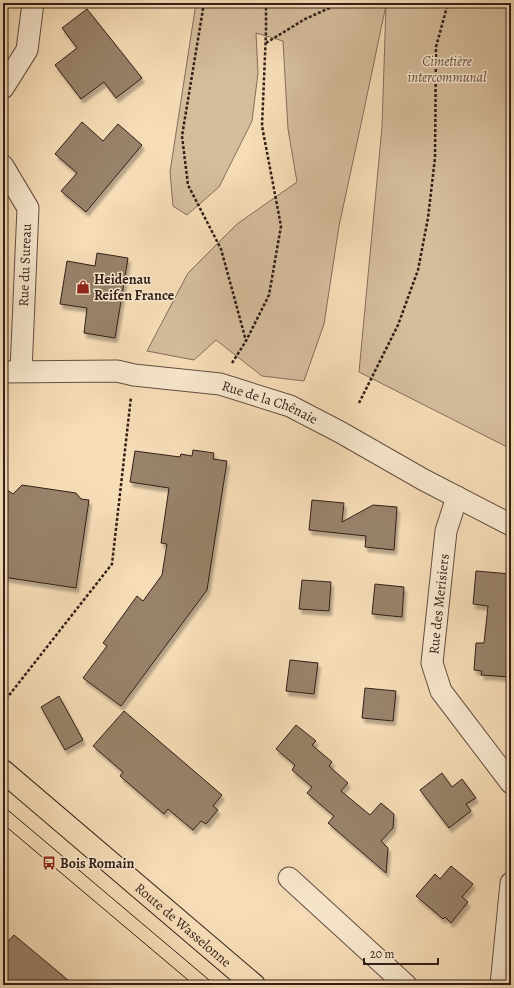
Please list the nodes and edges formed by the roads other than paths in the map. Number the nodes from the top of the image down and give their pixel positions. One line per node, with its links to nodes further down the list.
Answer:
1 (33, 3): 2 (street)
2 (3, 88)
3 (3, 166): 4 (street, Rue du Sureau)
4 (12, 372): 5 (street, Rue de la Chênaie)
5 (457, 497): 6 (street, Rue de la Chênaie); 8 (street, Rue des Merisiers)
6 (511, 525)
7 (3, 771): 11 (main road, Route de Wasselonne)
8 (511, 783)
9 (289, 878): 12 (street)
10 (511, 883): 13 (street)
11 (254, 985)
12 (406, 985)
13 (501, 985)

